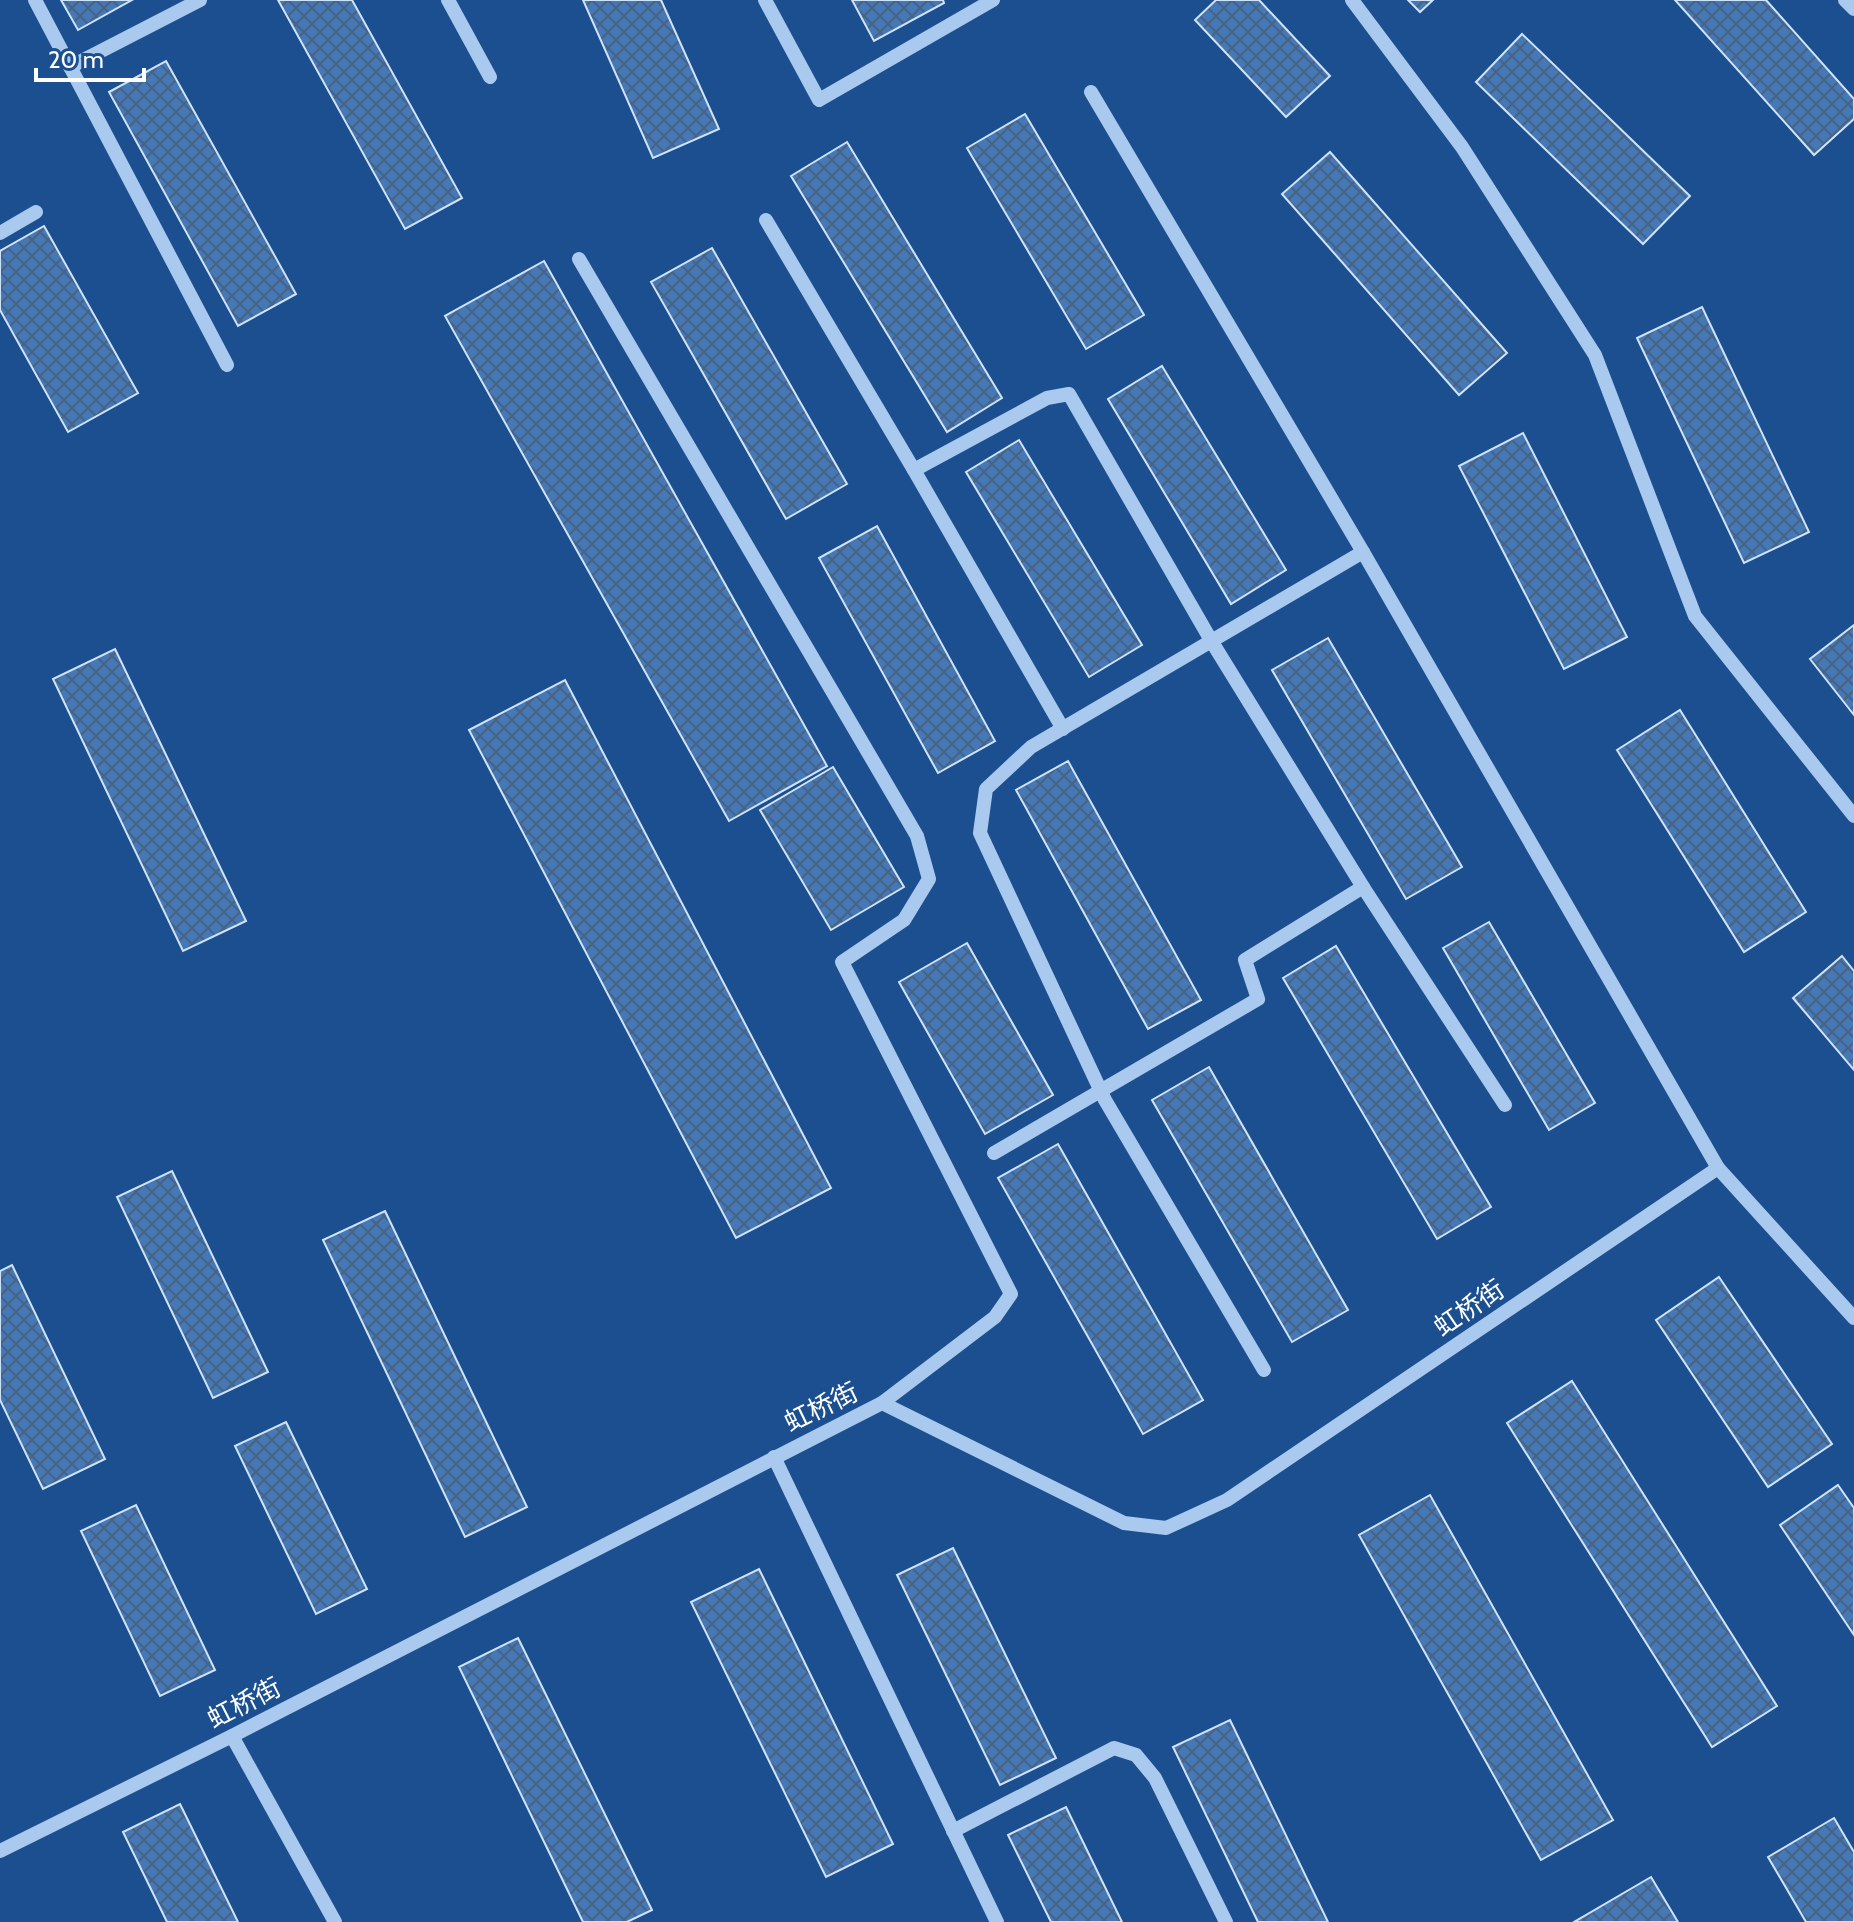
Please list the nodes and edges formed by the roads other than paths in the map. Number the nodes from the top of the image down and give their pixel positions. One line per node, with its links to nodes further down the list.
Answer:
1 (35, 0): 9 (street)
2 (200, 0): 9 (street)
3 (448, 0): 10 (street)
4 (765, 0): 5 (street)
5 (993, 0)
6 (1352, 0): 21 (street)
7 (1845, 0): 8 (street)
8 (1854, 9)
9 (70, 67): 16 (street)
10 (490, 77)
11 (1091, 92): 18 (street)
12 (36, 212): 14 (street)
13 (766, 220): 17 (street)
14 (0, 233)
15 (579, 259): 29 (street)
16 (227, 365)
17 (914, 470): 19 (street); 20 (street)
18 (1363, 552): 19 (street); 26 (street)
19 (1212, 642): 20 (street); 22 (street)
20 (1063, 729): 23 (street)
21 (1854, 816)
22 (1363, 887): 23 (street); 24 (street)
23 (1101, 1091): 25 (street); 28 (street)
24 (1505, 1105)
25 (994, 1153)
26 (1718, 1168): 27 (street); 29 (street, 虹桥街)
27 (1854, 1318)
28 (1264, 1370)
29 (882, 1403): 30 (street, 虹桥街)
30 (774, 1457): 31 (street, 虹桥街); 32 (street)
31 (232, 1736): 33 (street, 虹桥街); 34 (street)
32 (953, 1831): 35 (street); 36 (street)
33 (0, 1851)
34 (335, 1922)
35 (997, 1922)
36 (1226, 1922)

